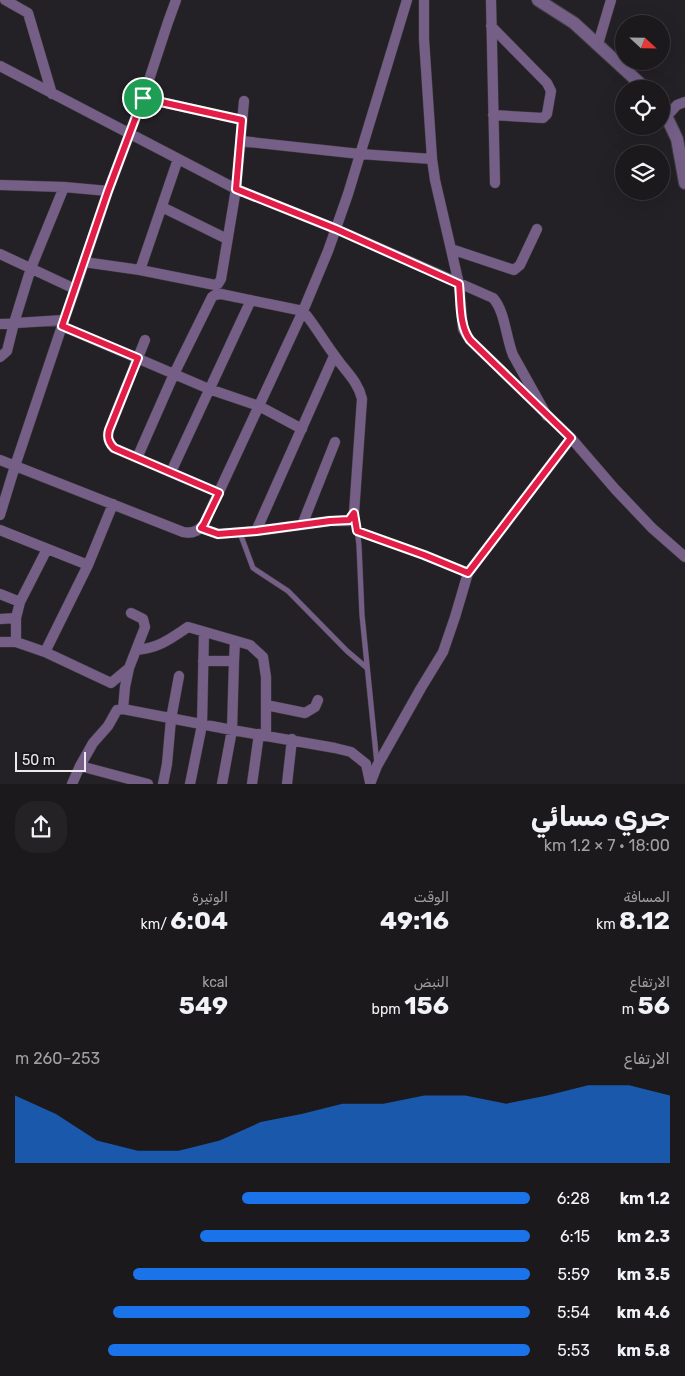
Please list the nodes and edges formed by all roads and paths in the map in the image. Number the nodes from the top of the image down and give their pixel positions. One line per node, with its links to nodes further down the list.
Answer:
1 (5, 0): 9 (street)
2 (25, 0): 9 (street)
3 (176, 0): 15 (street)
4 (407, 0): 24 (street)
5 (424, 0): 26 (street)
6 (491, 0): 10 (street)
7 (538, 0): 11 (street)
8 (611, 0): 11 (street)
9 (28, 13): 14 (street)
10 (491, 26): 19 (street); 19 (street)
11 (598, 44): 13 (street)
12 (0, 66): 14 (street)
13 (636, 80)
14 (52, 94): 22 (street)
15 (143, 98): 20 (street); 22 (street)
16 (244, 101): 20 (street)
17 (685, 102): 18 (street)
18 (670, 113)
19 (494, 114): 27 (street)
20 (242, 120): 23 (street)
21 (670, 123): 28 (street)
22 (130, 134): 25 (street); 32 (street)
23 (241, 142): 24 (street); 31 (street)
24 (360, 154): 26 (street); 35 (street)
25 (178, 158): 31 (street); 33 (street)
26 (432, 159): 37 (street)
27 (495, 183)
28 (685, 183)
29 (0, 185): 30 (street)
30 (64, 187): 32 (street); 40 (street)
31 (236, 189): 35 (street); 36 (street)
32 (108, 191): 39 (street)
33 (162, 208): 36 (street); 41 (street)
34 (536, 228): 37 (street)
35 (336, 229): 42 (street); 45 (street)
36 (228, 239): 41 (street)
37 (451, 249): 42 (street)
38 (0, 254): 40 (street)
39 (84, 262): 41 (street); 43 (street)
40 (31, 268): 43 (street); 46 (street)
41 (140, 270)
42 (459, 284): 56 (street); 56 (street)
43 (75, 289): 47 (street)
44 (251, 300): 45 (street); 53 (street); 54 (street)
45 (303, 311): 50 (street); 55 (street)
46 (14, 323): 47 (street); 48 (street); 51 (street)
47 (63, 323): 52 (street); 62 (street)
48 (0, 324)
49 (144, 340): 52 (street)
50 (334, 356): 57 (street); 66 (street)
51 (0, 357)
52 (138, 358): 53 (street); 60 (street)
53 (174, 374): 54 (street); 60 (street)
54 (209, 389): 55 (street); 63 (street)
55 (259, 406): 57 (street); 64 (street)
56 (547, 416): 58 (street)
57 (302, 429): 71 (street)
58 (571, 438): 75 (street); 77 (street)
59 (335, 442): 68 (street)
60 (137, 458): 63 (street)
61 (0, 460): 62 (street)
62 (15, 466): 65 (street); 67 (street)
63 (171, 472): 64 (street)
64 (219, 493): 69 (street)
65 (113, 504): 69 (street); 76 (street)
66 (354, 513): 68 (street); 72 (lane)
67 (0, 515)
68 (302, 525): 71 (street)
69 (201, 528): 73 (street)
70 (0, 530): 74 (street)
71 (256, 531): 73 (street)
72 (357, 531): 77 (lane); 92 (lane)
73 (240, 532): 92 (lane)
74 (47, 549): 76 (street); 79 (street)
75 (685, 557)
76 (88, 566): 88 (street)
77 (468, 573): 103 (street)
78 (0, 594): 79 (street)
79 (20, 602): 81 (street)
80 (131, 612): 87 (street)
81 (16, 618): 82 (street); 86 (street)
82 (0, 619)
83 (204, 632): 84 (street); 87 (street); 89 (street)
84 (235, 641): 90 (street); 95 (street)
85 (0, 642): 86 (street)
86 (16, 642): 88 (street)
87 (136, 650): 91 (street)
88 (45, 652): 91 (street)
89 (203, 661): 90 (street); 98 (street)
90 (234, 662): 99 (street)
91 (129, 668): 96 (street)
92 (367, 668): 103 (lane)
93 (179, 676): 97 (street)
94 (318, 700): 95 (street)
95 (266, 705): 100 (street)
96 (124, 709): 97 (street); 102 (street)
97 (171, 719): 98 (street); 107 (street)
98 (202, 724): 99 (street); 108 (street)
99 (232, 730): 100 (street); 109 (street)
100 (263, 735): 101 (street); 110 (street)
101 (292, 739): 105 (street); 111 (street)
102 (80, 766): 104 (street); 106 (street)
103 (377, 766): 105 (street)
104 (140, 783)
105 (370, 783)
106 (72, 784)
107 (163, 784)
108 (190, 784)
109 (222, 784)
110 (252, 784)
111 (287, 784)

